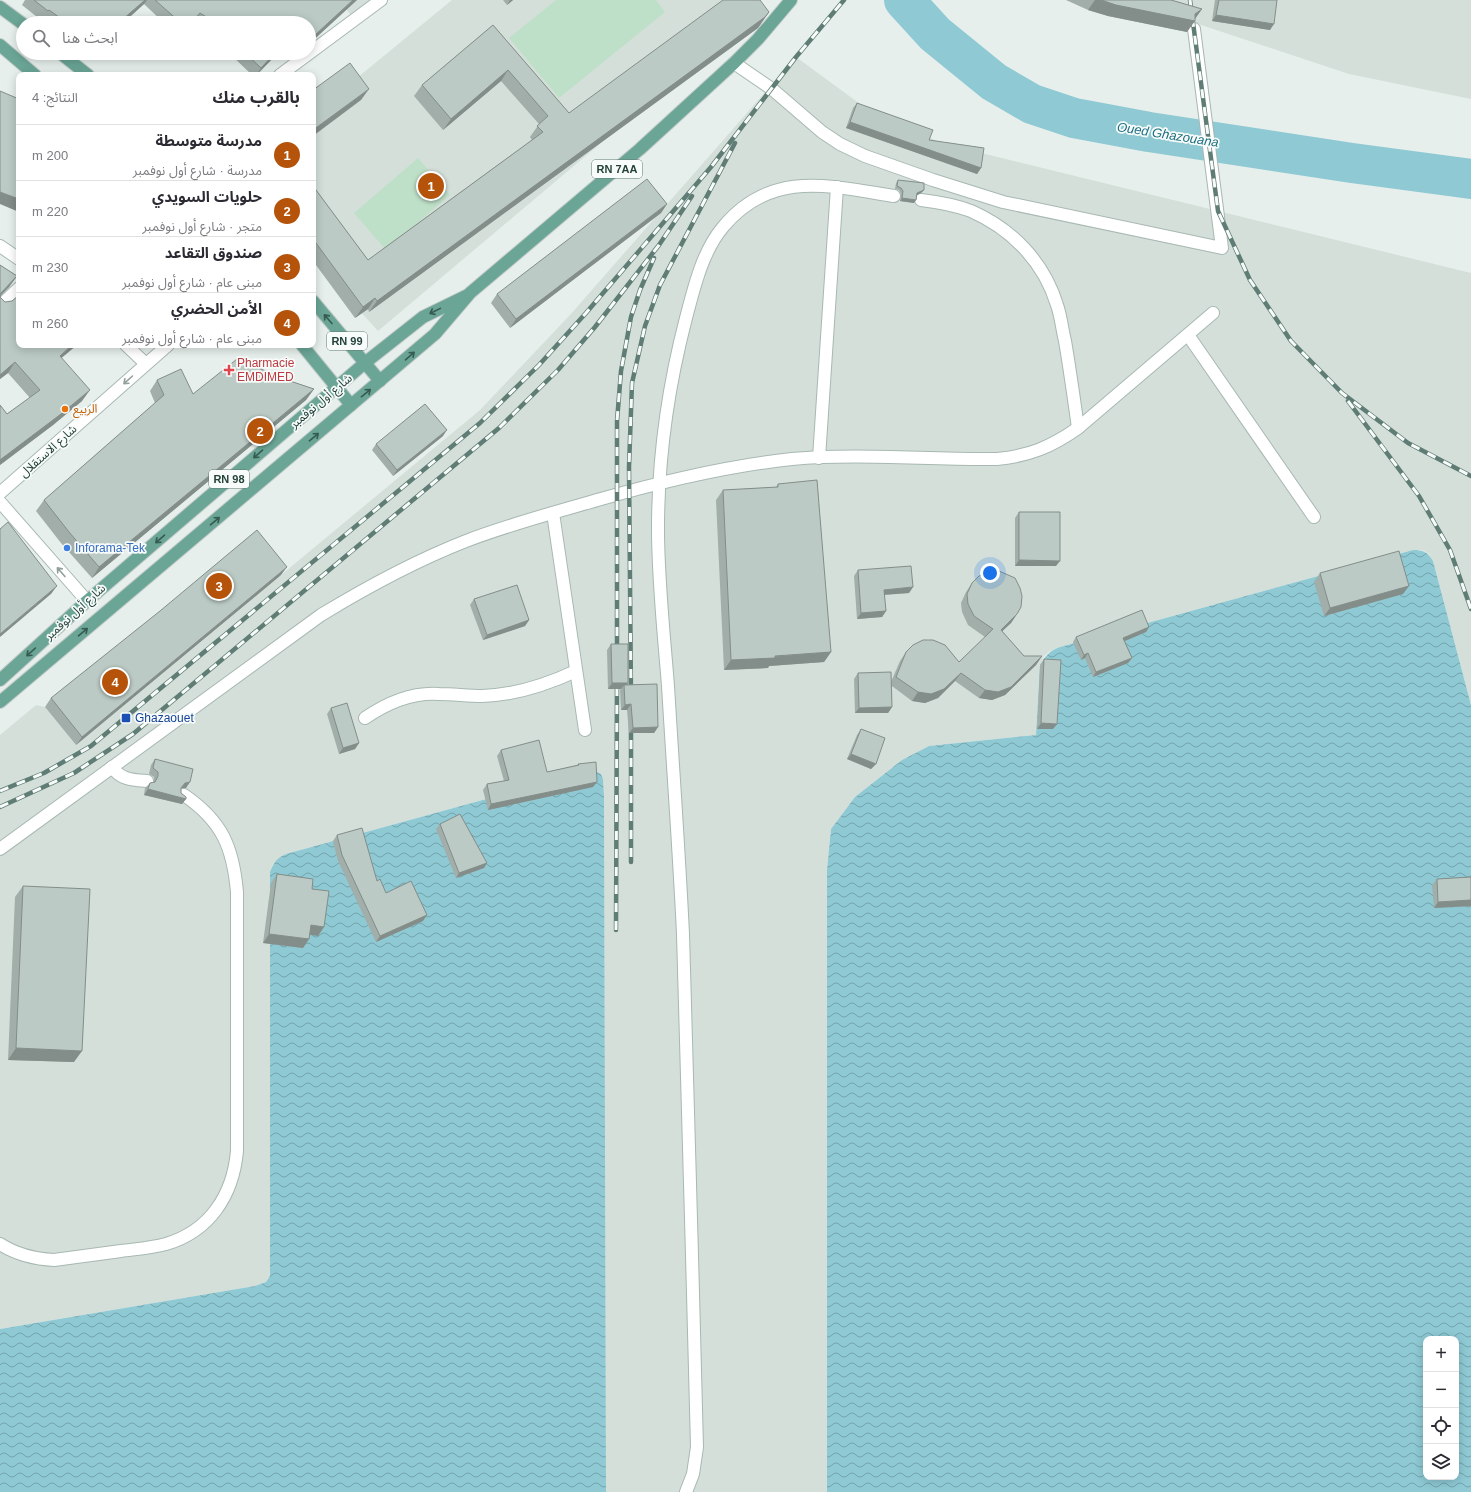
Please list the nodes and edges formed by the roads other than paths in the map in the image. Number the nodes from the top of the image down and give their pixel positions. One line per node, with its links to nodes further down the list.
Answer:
1 (381, 0): 7 (street)
2 (791, 0): 12 (main road, RN 7AA)
3 (0, 6): 4 (main road)
4 (16, 19)
5 (1194, 29): 12 (street)
6 (0, 45): 8 (main road)
7 (316, 48)
8 (16, 59)
9 (18, 60): 13 (main road)
10 (69, 60): 14 (main road)
11 (300, 60): 15 (street)
12 (734, 63): 22 (main road, RN 7AA)
13 (32, 72)
14 (84, 72)
15 (284, 72)
16 (837, 187): 17 (street); 36 (street); 37 (street)
17 (894, 196)
18 (921, 200): 35 (street)
19 (0, 246): 20 (street)
20 (16, 256)
21 (16, 291): 24 (street)
22 (470, 293): 30 (main road, شارع أول نوفمبر / RN 98, one-way to 30); 32 (main road, RN 98, one-way to 22)
23 (316, 304): 30 (main road, RN 99, one-way to 23)
24 (0, 306)
25 (1213, 313): 26 (street)
26 (1188, 335): 35 (street); 41 (street)
27 (129, 348): 31 (street)
28 (165, 348): 31 (street, شارع الاستقلال)
29 (304, 348): 33 (main road, RN 99)
30 (366, 362): 32 (main road, RN 99); 33 (main road, شارع أول نوفمبر / RN 98)
31 (146, 364): 38 (street, شارع الاستقلال, one-way to 38)
32 (380, 381): 34 (main road, RN 98, one-way to 32)
33 (336, 387): 34 (main road, RN 99); 42 (main road, شارع أول نوفمبر / RN 98, one-way to 42)
34 (351, 405): 46 (main road, شارع أول نوفمبر / RN 98, one-way to 34)
35 (1078, 428): 36 (street)
36 (819, 458): 37 (street)
37 (659, 483): 40 (street); 54 (street)
38 (0, 493)
39 (0, 502): 42 (street, one-way to 39)
40 (553, 513): 43 (street); 49 (street)
41 (1314, 517)
42 (87, 602): 44 (main road, شارع أول نوفمبر / RN 98, one-way to 44)
43 (576, 671): 47 (street); 48 (street)
44 (0, 680)
45 (0, 683): 46 (street)
46 (5, 699)
47 (365, 718)
48 (585, 730)
49 (112, 767): 50 (street); 52 (street)
50 (147, 782)
51 (184, 795): 53 (street)
52 (0, 848)
53 (0, 1244)
54 (686, 1492)

